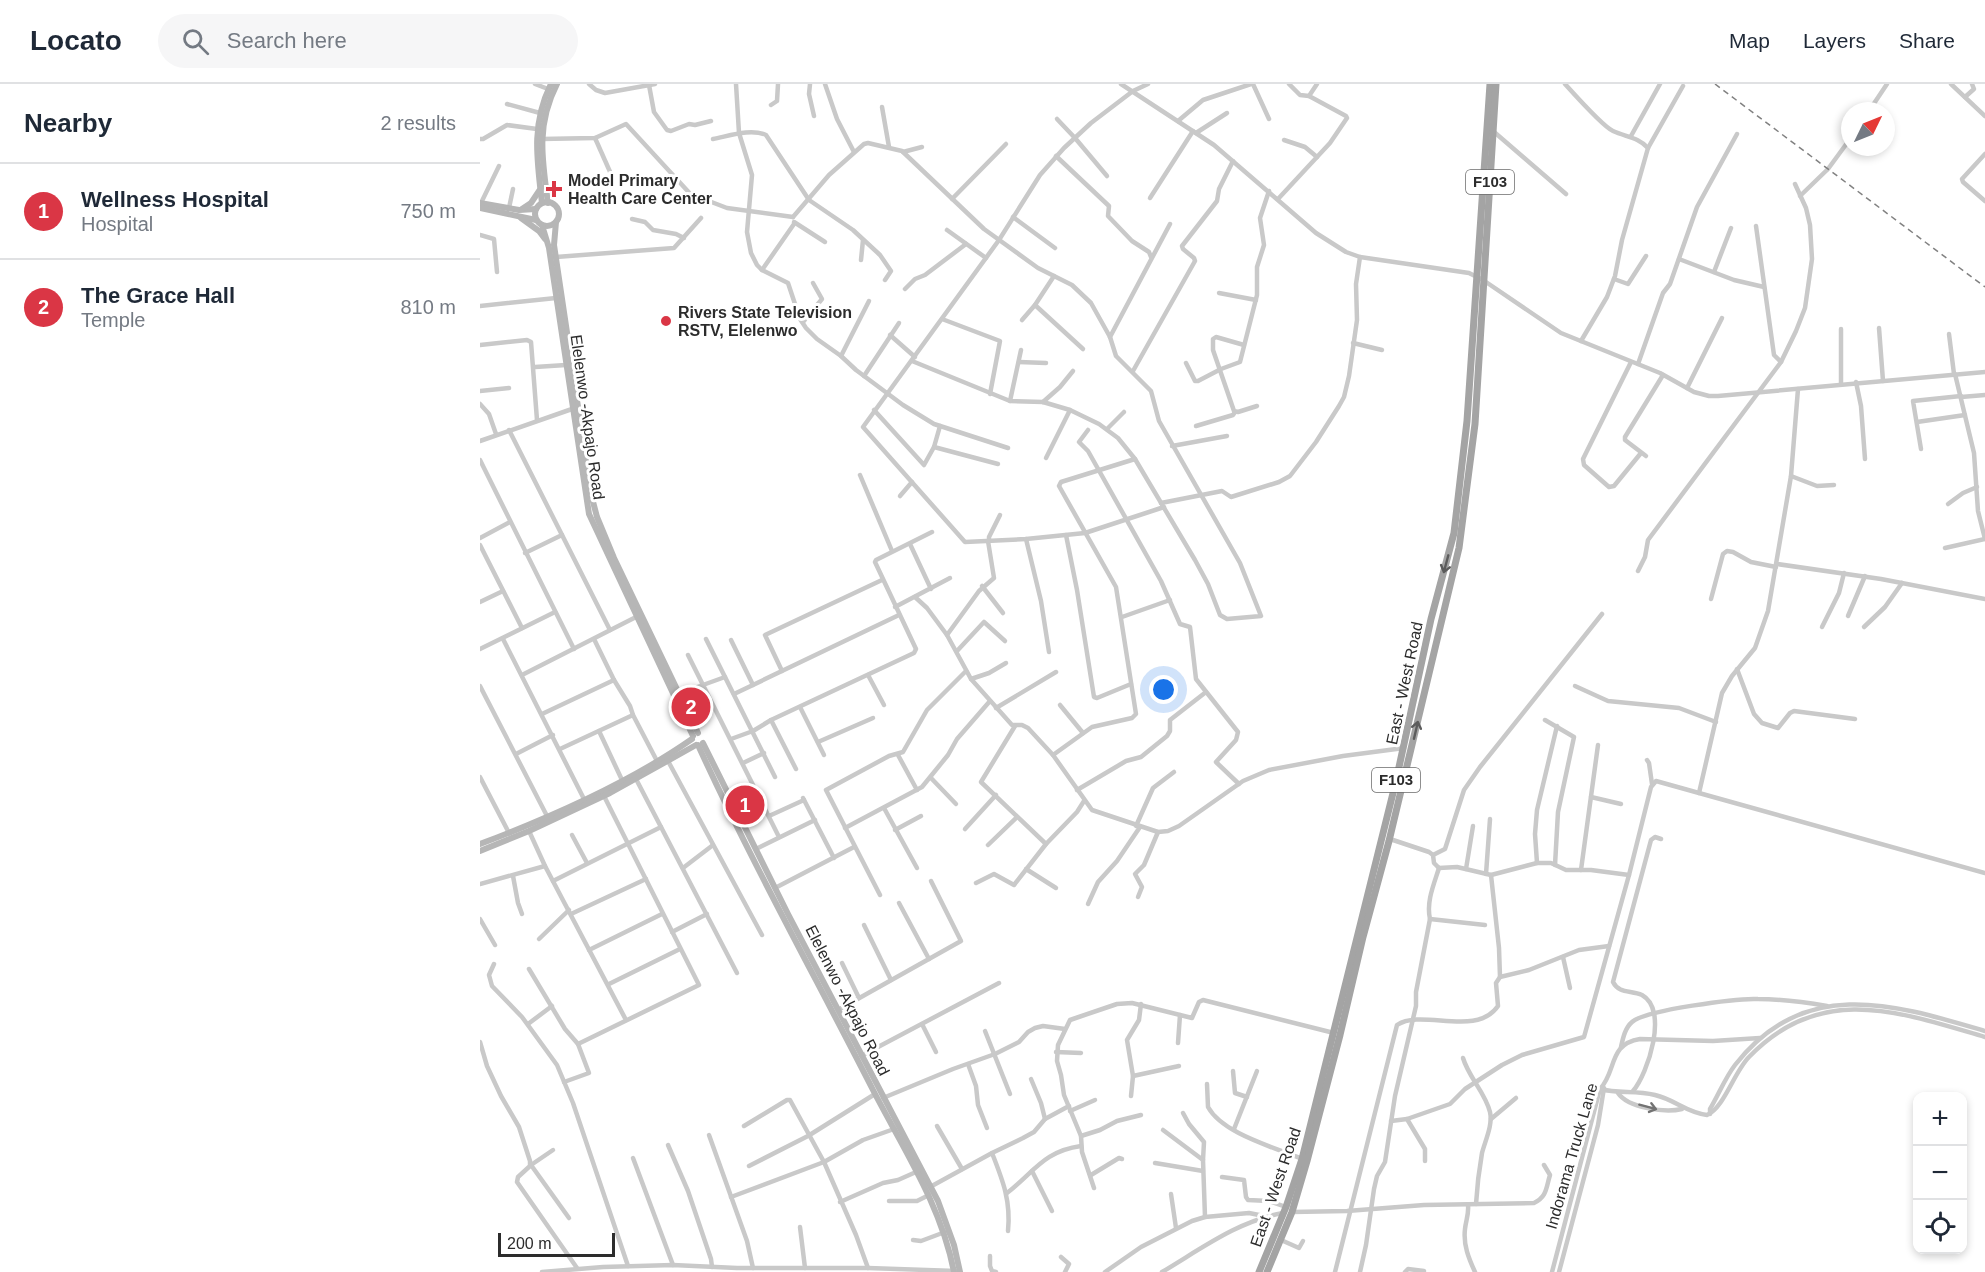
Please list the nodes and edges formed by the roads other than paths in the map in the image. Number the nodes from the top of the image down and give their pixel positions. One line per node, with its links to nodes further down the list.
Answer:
1 (535, 84): 22 (street)
2 (557, 84): 47 (main road)
3 (589, 84): 20 (street)
4 (736, 84): 41 (street)
5 (778, 84): 28 (street)
6 (810, 84): 32 (street)
7 (825, 84): 55 (street)
8 (1121, 84): 23 (street)
9 (1148, 84): 23 (street)
10 (1252, 84): 35 (street); 36 (street)
11 (1288, 84): 24 (street)
12 (1317, 84): 24 (street)
13 (1490, 84): 112 (main road, East - West Road / F103)
14 (1496, 84): 39 (main road, East - West Road / F103)
15 (1565, 84): 43 (street)
16 (1660, 84): 43 (street)
17 (1887, 84): 26 (street)
18 (1952, 84): 25 (street)
19 (1972, 84): 25 (street)
20 (652, 85): 37 (street)
21 (1683, 86): 53 (street)
22 (550, 87): 30 (main road)
23 (1133, 91): 36 (street); 45 (street)
24 (1309, 96): 59 (street)
25 (1965, 98): 33 (street)
26 (1875, 102)
27 (507, 104): 30 (street)
28 (771, 105)
29 (882, 107): 51 (street)
30 (540, 113): 38 (main road)
31 (1227, 113): 40 (street)
32 (814, 116)
33 (1985, 116)
34 (1057, 119): 45 (street)
35 (1269, 119)
36 (1178, 120): 40 (street)
37 (711, 121)
38 (537, 129): 46 (street); 65 (main road)
39 (1493, 131): 68 (street); 112 (main road, East - West Road / F103)
40 (1194, 132): 60 (street); 70 (street)
41 (739, 133): 48 (street); 73 (street); 80 (street)
42 (1737, 134): 106 (street)
43 (1630, 136): 53 (street)
44 (595, 138): 47 (street); 62 (street); 80 (street)
45 (1075, 138): 58 (street); 63 (street)
46 (480, 139)
47 (541, 139): 76 (main road)
48 (714, 139)
49 (1284, 140): 59 (street)
50 (1005, 144): 71 (street)
51 (889, 147): 55 (street); 56 (street)
52 (922, 147): 56 (street)
53 (1648, 148): 113 (street)
54 (1841, 151): 69 (street)
55 (854, 152): 73 (street)
56 (903, 152): 71 (street)
57 (1985, 154): 74 (street)
58 (1056, 156): 83 (street); 103 (street)
59 (1317, 157): 72 (street)
60 (1233, 161): 67 (street); 153 (street)
61 (499, 166): 75 (street)
62 (610, 174)
63 (1107, 176)
64 (1795, 184): 69 (street)
65 (540, 188): 76 (main road); 81 (main road)
66 (513, 189): 78 (street)
67 (1269, 191): 72 (street); 121 (street)
68 (1566, 194)
69 (1800, 196): 145 (street)
70 (1150, 198)
71 (952, 199): 96 (street)
72 (1278, 199): 104 (street)
73 (809, 200): 82 (street); 95 (street)
74 (1985, 201)
75 (480, 203): 78 (main road)
76 (545, 203): 79 (main road); 86 (main road)
77 (480, 208): 81 (main road)
78 (509, 208): 81 (main road)
79 (536, 209): 81 (main road); 87 (main road)
80 (748, 211): 82 (street); 108 (street)
81 (518, 213): 87 (main road); 99 (main road)
82 (793, 217): 88 (street)
83 (1013, 217): 96 (street); 100 (street)
84 (701, 218): 94 (street)
85 (632, 219): 94 (street)
86 (556, 222): 87 (main road); 102 (main road, Elelenwo -Akpajo Road)
87 (539, 223): 99 (main road, Elelenwo -Akpajo Road)
88 (794, 224): 97 (street); 108 (street)
89 (1170, 224): 103 (street)
90 (1756, 226): 116 (street)
91 (1731, 228): 110 (street)
92 (947, 230): 98 (street)
93 (480, 236): 109 (street)
94 (684, 238): 102 (street)
95 (863, 240): 107 (street); 114 (street)
96 (999, 240): 105 (street); 111 (street)
97 (825, 242)
98 (966, 244): 105 (street); 117 (street)
99 (549, 248): 119 (main road, Elelenwo -Akpajo Road)
100 (1055, 248)
101 (1646, 256): 113 (street)
102 (556, 257): 282 (main road, Elelenwo -Akpajo Road)
103 (1151, 257): 133 (street)
104 (1360, 257): 112 (street); 135 (street)
105 (986, 258): 125 (street)
106 (1679, 259): 110 (street); 148 (street)
107 (861, 260)
108 (762, 270): 127 (street)
109 (497, 272)
110 (1714, 272): 116 (street)
111 (1054, 276): 122 (street); 133 (street)
112 (1480, 278): 134 (street); 309 (main road, East - West Road / F103, one-way to 309); 359 (main road, East - West Road / F103, one-way to 112)
113 (1614, 279): 134 (street)
114 (885, 280)
115 (813, 283): 127 (street)
116 (1764, 287): 145 (street)
117 (905, 289)
118 (1219, 293): 121 (street)
119 (556, 298): 123 (street); 149 (main road, Elelenwo -Akpajo Road)
120 (869, 300): 141 (street)
121 (1256, 300): 137 (street)
122 (1035, 305): 126 (street); 138 (street)
123 (480, 306)
124 (1722, 318): 162 (street)
125 (942, 319): 142 (street); 167 (street)
126 (1022, 320)
127 (802, 322): 141 (street)
128 (899, 323): 132 (street)
129 (1879, 328): 158 (street)
130 (1841, 329): 160 (street)
131 (1949, 334): 155 (street)
132 (890, 335): 142 (street); 157 (street)
133 (1110, 337): 153 (street)
134 (1581, 341): 144 (street)
135 (1353, 343): 140 (street); 207 (street)
136 (480, 345): 150 (street)
137 (1244, 345): 151 (street); 151 (street)
138 (1083, 349)
139 (1022, 350): 143 (street)
140 (1382, 350)
141 (841, 356): 157 (street)
142 (913, 359): 166 (street); 167 (street)
143 (1019, 362): 146 (street); 170 (street)
144 (1631, 362): 148 (street); 156 (street)
145 (1781, 362): 165 (street)
146 (1046, 363)
147 (1186, 363): 151 (street)
148 (1638, 364): 156 (street)
149 (566, 365): 150 (street); 174 (main road, Elelenwo -Akpajo Road)
150 (535, 367): 180 (street)
151 (1221, 369): 178 (street)
152 (1073, 371): 171 (street)
153 (1133, 371): 191 (street)
154 (1985, 372): 155 (street)
155 (1955, 374): 158 (street); 169 (street)
156 (1664, 375): 162 (street)
157 (864, 376): 166 (street)
158 (1883, 381): 159 (street)
159 (1856, 382): 160 (street); 198 (street)
160 (1841, 384): 163 (street)
161 (509, 388): 164 (street)
162 (1687, 388): 165 (street)
163 (1798, 389): 165 (street); 203 (street)
164 (480, 391)
165 (1758, 392): 229 (street)
166 (886, 393): 175 (street); 182 (street)
167 (990, 394): 170 (street)
168 (1985, 395): 169 (street)
169 (1961, 397): 179 (street); 181 (street)
170 (1010, 401): 171 (street)
171 (1043, 402): 176 (street)
172 (480, 404): 187 (street)
173 (1257, 406): 178 (street)
174 (572, 409): 180 (street); 248 (main road, Elelenwo -Akpajo Road)
175 (874, 410): 192 (street); 204 (street)
176 (1070, 410): 184 (street); 196 (street)
177 (1124, 412): 184 (street)
178 (1235, 412): 183 (street)
179 (1965, 415): 181 (street); 206 (street)
180 (537, 420): 185 (street)
181 (1917, 422): 195 (street)
182 (940, 426): 192 (street); 193 (street)
183 (1196, 426)
184 (1107, 429): 197 (street)
185 (509, 430): 187 (street); 216 (street)
186 (1088, 430): 190 (street)
187 (496, 434): 189 (street)
188 (1227, 436): 191 (street)
189 (480, 441)
190 (1079, 442): 194 (street); 201 (street)
191 (1172, 446): 207 (street)
192 (934, 447): 200 (street)
193 (1008, 448)
194 (1075, 448)
195 (1921, 449)
196 (1046, 458)
197 (1136, 459): 201 (street); 210 (street)
198 (1865, 459)
199 (480, 460): 213 (street)
200 (998, 464)
201 (1098, 470): 212 (street); 215 (street)
202 (860, 475): 225 (street)
203 (1791, 476): 205 (street); 228 (street)
204 (912, 482): 208 (street); 221 (street)
205 (1833, 485)
206 (1977, 488): 209 (street); 220 (street)
207 (1201, 494): 210 (street); 210 (street)
208 (900, 496)
209 (1948, 504)
210 (1162, 505): 212 (street)
211 (1000, 515): 221 (street)
212 (1125, 520): 215 (street); 241 (street)
213 (510, 522): 218 (street); 226 (street)
214 (932, 532): 222 (street)
215 (1085, 533): 217 (street); 250 (street)
216 (562, 535): 226 (street); 254 (street)
217 (1066, 535): 219 (street); 276 (street)
218 (480, 538)
219 (1026, 539): 221 (street); 264 (street)
220 (1985, 539): 224 (street)
221 (989, 541): 235 (street)
222 (910, 544): 225 (street); 236 (street)
223 (480, 545): 227 (street)
224 (1945, 548)
225 (892, 552): 233 (street)
226 (525, 553): 244 (street)
227 (482, 556): 237 (street)
228 (1776, 565): 230 (street); 239 (street); 267 (street)
229 (1638, 571)
230 (1844, 573): 231 (street); 251 (street)
231 (1864, 576): 234 (street); 249 (street)
232 (950, 578): 236 (street)
233 (882, 580): 243 (street); 268 (street)
234 (1902, 582): 240 (street); 252 (street)
235 (982, 586): 245 (street); 255 (street)
236 (931, 589): 238 (street)
237 (504, 591): 242 (street); 253 (street)
238 (915, 597): 243 (street); 255 (street)
239 (1711, 599)
240 (1985, 599)
241 (1170, 600): 250 (street); 281 (street)
242 (480, 602)
243 (895, 607): 247 (street)
244 (555, 612): 253 (street); 262 (street)
245 (1004, 613)
246 (1602, 614): 369 (street)
247 (899, 615): 268 (street); 272 (street)
248 (636, 616): 254 (street); 296 (main road, Elelenwo -Akpajo Road)
249 (1848, 616)
250 (1122, 617): 276 (street)
251 (1822, 627)
252 (1864, 627)
253 (522, 628): 256 (street)
254 (610, 630): 257 (street)
255 (947, 634): 263 (street)
256 (503, 639): 261 (street); 271 (street)
257 (594, 639): 262 (street); 275 (street)
258 (706, 639): 273 (street)
259 (731, 640): 278 (street)
260 (1005, 641): 263 (street)
261 (480, 649)
262 (574, 649): 271 (street)
263 (957, 651): 269 (street)
264 (1049, 652)
265 (688, 655): 277 (street)
266 (1006, 663): 274 (street)
267 (1737, 669): 292 (street); 295 (street)
268 (782, 671): 278 (street)
269 (966, 671): 274 (street); 314 (street)
270 (1056, 672): 288 (street)
271 (522, 675): 289 (street)
272 (868, 675): 285 (street); 287 (street)
273 (725, 677): 277 (street); 283 (street)
274 (971, 679): 284 (street)
275 (614, 680): 289 (street); 290 (street)
276 (1131, 684): 301 (street)
277 (704, 685): 282 (street); 304 (street)
278 (753, 685): 283 (street)
279 (480, 686): 313 (street)
280 (1575, 686): 295 (street)
281 (1206, 692): 329 (street); 332 (street)
282 (678, 694): 303 (main road, Elelenwo -Akpajo Road)
283 (734, 694): 300 (street)
284 (990, 701): 288 (street); 326 (street)
285 (884, 705)
286 (1060, 705): 301 (street)
287 (800, 706): 293 (street); 305 (street)
288 (996, 708): 297 (street)
289 (542, 714): 302 (street)
290 (633, 715): 299 (street); 319 (street)
291 (873, 718): 305 (street)
292 (1854, 719)
293 (771, 720): 300 (street); 322 (street)
294 (1545, 720): 298 (street)
295 (1716, 722): 333 (street)
296 (688, 726): 303 (main road, Elelenwo -Akpajo Road); 308 (main road)
297 (1015, 726): 316 (street); 334 (street)
298 (1557, 726): 372 (street); 373 (street)
299 (598, 731): 310 (street); 328 (street)
300 (753, 731): 304 (street); 312 (street)
301 (1083, 733): 316 (street)
302 (553, 735): 310 (street); 313 (street)
303 (694, 736): 306 (main road); 306 (main road); 308 (main road)
304 (731, 739): 321 (street)
305 (818, 742): 315 (street)
306 (699, 744): 311 (main road); 317 (main road); 367 (main road, Elelenwo -Akpajo Road)
307 (1598, 745): 336 (street)
308 (680, 747): 319 (main road)
309 (1404, 748): 329 (street); 436 (main road, East - West Road / F103)
310 (560, 749): 337 (street)
311 (686, 752): 317 (main road); 320 (main road)
312 (764, 753): 321 (street); 325 (street)
313 (516, 754): 342 (street)
314 (898, 754): 331 (street); 351 (street)
315 (824, 755)
316 (1053, 755): 332 (street)
317 (703, 756): 462 (main road)
318 (1647, 760): 330 (street)
319 (657, 761): 328 (main road)
320 (668, 761): 327 (main road); 364 (street)
321 (743, 763): 343 (street)
322 (796, 769)
323 (1174, 772): 350 (street)
324 (480, 777): 356 (street)
325 (775, 777)
326 (931, 778): 331 (street); 339 (street)
327 (636, 779): 335 (main road); 349 (street)
328 (622, 780): 337 (main road)
329 (1239, 784): 355 (street)
330 (1652, 784): 333 (street); 383 (street)
331 (917, 790): 341 (street)
332 (1077, 790): 338 (street)
333 (1699, 793): 381 (street)
334 (996, 795): 345 (street); 352 (street)
335 (604, 796): 354 (main road); 363 (street)
336 (1591, 797): 340 (street); 380 (street)
337 (584, 799): 342 (main road)
338 (1084, 801): 350 (street); 361 (street)
339 (956, 804)
340 (1621, 804)
341 (884, 808): 351 (street); 353 (street)
342 (547, 816): 356 (main road)
343 (769, 816): 347 (street); 358 (street)
344 (921, 816): 353 (street)
345 (1017, 817): 361 (street); 365 (street)
346 (1490, 819): 382 (street)
347 (815, 820): 358 (street); 370 (street)
348 (1473, 826): 379 (street)
349 (661, 827): 363 (street); 375 (street)
350 (1138, 827): 355 (street); 395 (street)
351 (845, 828): 366 (street)
352 (965, 829)
353 (895, 830): 376 (street)
354 (529, 831): 368 (main road); 374 (street)
355 (1158, 832): 393 (street)
356 (509, 833): 362 (main road)
357 (572, 836): 371 (street)
358 (779, 837): 367 (street)
359 (1390, 839): 369 (street); 436 (main road, East - West Road / F103)
360 (1661, 839): 427 (street)
361 (1046, 843): 378 (street)
362 (480, 844)
363 (627, 845): 371 (street); 385 (street)
364 (713, 845): 375 (street); 405 (street)
365 (988, 845)
366 (854, 847): 370 (street); 392 (street)
367 (756, 849): 390 (main road, Elelenwo -Akpajo Road)
368 (480, 851)
369 (1433, 855): 377 (street)
370 (834, 858): 390 (street)
371 (587, 863): 386 (street)
372 (1537, 863): 373 (street); 382 (street)
373 (1555, 865): 380 (street)
374 (545, 866): 384 (street); 386 (street)
375 (682, 868): 399 (street)
376 (916, 868)
377 (1439, 868): 379 (street); 400 (street)
378 (1026, 869): 388 (street); 391 (street)
379 (1466, 869): 382 (street)
380 (1581, 870): 383 (street)
381 (1985, 873)
382 (1488, 874): 417 (street)
383 (1629, 875): 408 (street)
384 (513, 876): 389 (street); 397 (street)
385 (646, 879): 396 (street); 398 (street)
386 (553, 881): 396 (street)
387 (931, 881): 412 (street)
388 (976, 883)
389 (480, 884)
390 (775, 888): 426 (main road, Elelenwo -Akpajo Road)
391 (1056, 888)
392 (880, 895)
393 (1138, 897)
394 (899, 903): 412 (street)
395 (1088, 904)
396 (570, 912): 406 (street); 410 (street)
397 (522, 914)
398 (662, 914): 404 (street); 410 (street)
399 (707, 914): 404 (street); 416 (street)
400 (1430, 919): 403 (street); 430 (street)
401 (480, 920): 407 (street)
402 (864, 925): 418 (street)
403 (1485, 926)
404 (672, 932): 409 (street)
405 (762, 935)
406 (539, 939)
407 (495, 945)
408 (1609, 946): 411 (street); 457 (street)
409 (680, 949): 420 (street); 429 (street)
410 (590, 950): 420 (street)
411 (1563, 957): 417 (street); 421 (street)
412 (929, 959): 418 (street)
413 (842, 963): 422 (street)
414 (494, 964): 431 (street)
415 (530, 969): 424 (street)
416 (737, 973)
417 (1500, 977): 430 (street)
418 (891, 980): 422 (street)
419 (999, 983): 432 (street)
420 (609, 984): 429 (street)
421 (1570, 988)
422 (859, 998): 426 (street)
423 (1141, 1004): 428 (street); 433 (street); 454 (street)
424 (552, 1006): 431 (street); 442 (street)
425 (1829, 1006): 427 (street); 435 (street); 438 (street)
426 (838, 1010): 448 (main road, Elelenwo -Akpajo Road)
427 (1654, 1013): 439 (street); 443 (street, Indorama Truck Lane)
428 (1180, 1015): 436 (street); 441 (street)
429 (626, 1020): 442 (street)
430 (1412, 1021): 477 (street); 520 (street)
431 (528, 1024): 456 (street)
432 (922, 1024): 444 (street); 448 (street)
433 (1065, 1029): 445 (street); 447 (street)
434 (985, 1031): 447 (street)
435 (1985, 1031)
436 (1337, 1034): 493 (main road, East - West Road / F103); 521 (main road, East - West Road / F103)
437 (1985, 1037): 472 (street)
438 (1760, 1038): 439 (street); 472 (street)
439 (1653, 1039): 443 (street); 460 (street)
440 (480, 1042): 498 (street)
441 (1179, 1043)
442 (578, 1044): 456 (street)
443 (1620, 1048): 459 (street, Indorama Truck Lane)
444 (936, 1052)
445 (1056, 1052): 446 (street); 469 (street)
446 (1081, 1053)
447 (995, 1054): 450 (street); 463 (street)
448 (861, 1056): 466 (main road, Elelenwo -Akpajo Road)
449 (1462, 1058): 457 (street)
450 (968, 1064): 466 (street); 480 (street)
451 (1179, 1066): 454 (street)
452 (1233, 1071): 465 (street)
453 (1257, 1071): 465 (street)
454 (1133, 1076): 464 (street)
455 (1031, 1079): 474 (street)
456 (564, 1082): 537 (street)
457 (1476, 1083): 475 (street); 476 (street)
458 (1207, 1084): 482 (street)
459 (1603, 1089): 461 (street); 557 (street, Indorama Truck Lane); 558 (street)
460 (1633, 1091): 461 (street); 470 (street)
461 (1618, 1093): 470 (street, one-way to 470)
462 (875, 1094): 481 (main road); 485 (street)
463 (1010, 1094)
464 (1131, 1096)
465 (1247, 1096): 482 (street)
466 (883, 1098): 507 (main road, Elelenwo -Akpajo Road)
467 (1516, 1098): 476 (street)
468 (1095, 1100): 469 (street)
469 (1070, 1108): 474 (street); 486 (street)
470 (1682, 1109): 472 (street)
471 (1183, 1113): 494 (street)
472 (1710, 1114)
473 (1142, 1115): 486 (street)
474 (1045, 1119): 490 (street)
475 (1407, 1119): 477 (street); 495 (street)
476 (1491, 1119): 515 (street)
477 (1391, 1121): 517 (street)
478 (744, 1126): 485 (street)
479 (937, 1126): 501 (street)
480 (987, 1128)
481 (894, 1129): 496 (street); 503 (main road)
482 (1234, 1129): 493 (street)
483 (1163, 1130): 494 (street)
484 (709, 1135): 512 (street)
485 (808, 1136): 496 (street); 500 (street)
486 (1081, 1136): 488 (street)
487 (668, 1145): 535 (street)
488 (1081, 1146): 504 (street); 505 (street)
489 (553, 1150): 498 (street)
490 (992, 1153): 501 (street); 509 (street)
491 (633, 1158): 534 (street)
492 (1122, 1159): 505 (street)
493 (1302, 1159): 518 (main road, East - West Road / F103)
494 (1203, 1160): 502 (street)
495 (1425, 1161)
496 (824, 1162): 512 (street); 514 (street)
497 (1155, 1163): 502 (street)
498 (531, 1165): 524 (street); 536 (street)
499 (1544, 1165): 515 (street)
500 (749, 1166)
501 (962, 1169): 507 (street)
502 (1203, 1171): 523 (street)
503 (916, 1172): 511 (main road); 514 (street)
504 (1032, 1172): 509 (street); 519 (street)
505 (1091, 1175): 508 (street)
506 (1222, 1177): 518 (street)
507 (930, 1187): 542 (main road, Elelenwo -Akpajo Road)
508 (1094, 1188)
509 (1006, 1193): 527 (street)
510 (1171, 1194): 526 (street)
511 (929, 1195): 513 (street); 528 (main road)
512 (731, 1197): 538 (street)
513 (889, 1201)
514 (840, 1202): 540 (street)
515 (1476, 1204): 516 (street)
516 (1468, 1205): 517 (street); 556 (street)
517 (1370, 1208): 520 (street); 554 (street)
518 (1285, 1210): 522 (street); 551 (main road, East - West Road / F103)
519 (1052, 1211)
520 (1350, 1211): 521 (street); 553 (street)
521 (1292, 1212): 530 (main road, East - West Road / F103)
522 (1264, 1216): 523 (street); 550 (street)
523 (1205, 1217): 526 (street)
524 (569, 1218)
525 (800, 1227): 539 (street)
526 (1176, 1228): 549 (street)
527 (1008, 1231)
528 (945, 1233): 529 (street); 542 (main road)
529 (914, 1240)
530 (1281, 1240): 531 (street); 552 (main road, East - West Road / F103)
531 (1303, 1241)
532 (990, 1257): 547 (street)
533 (1061, 1257): 548 (street)
534 (673, 1265): 537 (street); 541 (street)
535 (712, 1267): 541 (street); 543 (street)
536 (577, 1268): 537 (street); 546 (street)
537 (631, 1268)
538 (753, 1268): 539 (street); 543 (street)
539 (805, 1268): 544 (street)
540 (868, 1268): 542 (street); 544 (street)
541 (696, 1269)
542 (956, 1269)
543 (737, 1270)
544 (813, 1270)
545 (1424, 1271): 555 (street)
546 (542, 1272)
547 (996, 1272)
548 (1065, 1272)
549 (1105, 1272)
550 (1162, 1272)
551 (1259, 1272)
552 (1267, 1272)
553 (1335, 1272)
554 (1360, 1272)
555 (1405, 1272)
556 (1475, 1272)
557 (1552, 1272)
558 (1559, 1272)

